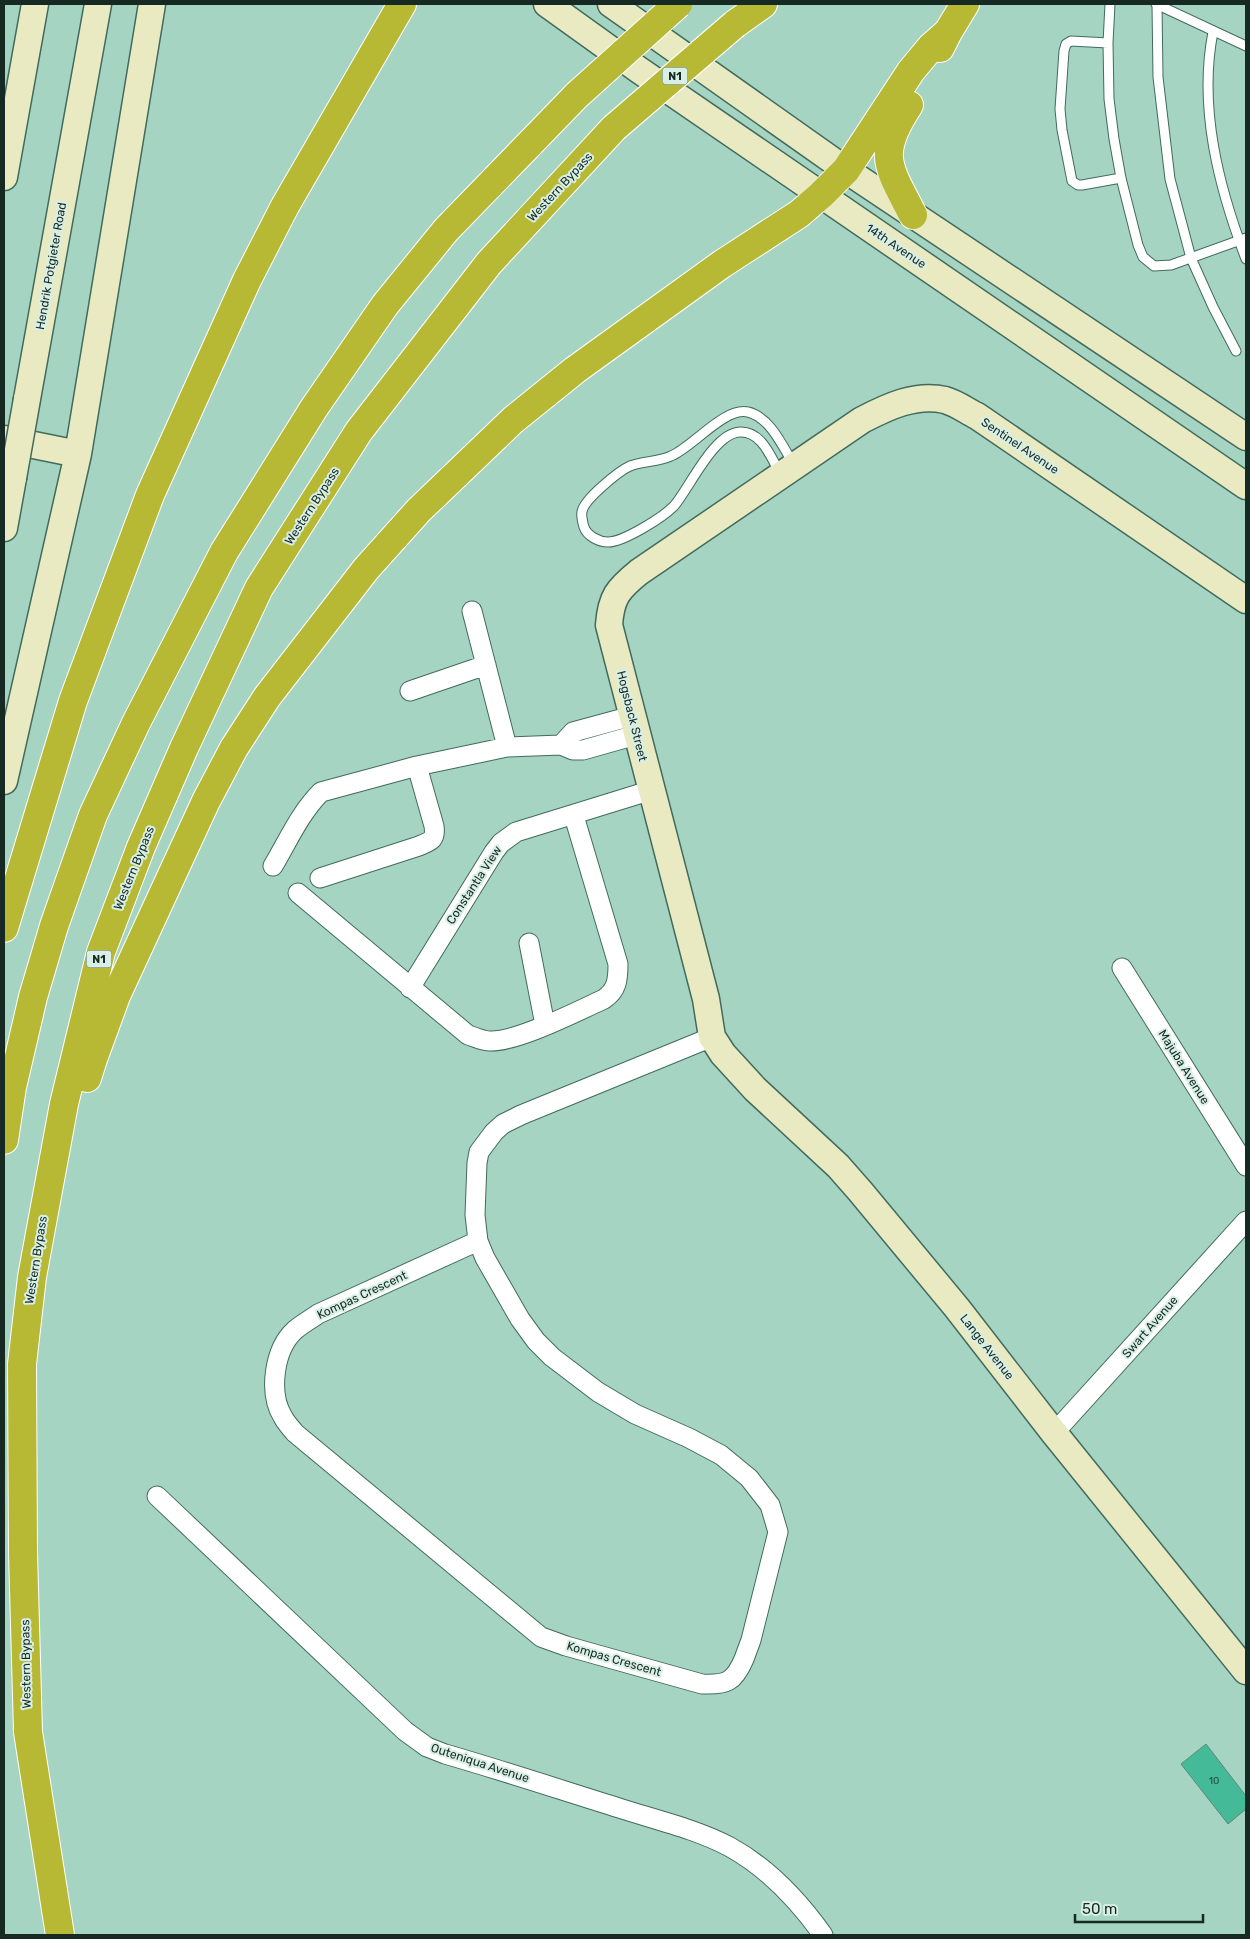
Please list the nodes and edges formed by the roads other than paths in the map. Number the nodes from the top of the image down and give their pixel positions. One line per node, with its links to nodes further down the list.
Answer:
1 (35, 4): 17 (main road)
2 (98, 4): 30 (main road, Hendrik Potgieter Road, bridge)
3 (152, 4): 27 (main road)
4 (402, 4): 44 (highway)
5 (547, 4): 19 (main road, 14th Avenue)
6 (610, 4): 16 (main road)
7 (678, 4): 50 (highway, bridge)
8 (762, 4): 56 (highway, Western Bypass / N1, bridge)
9 (965, 4): 12 (highway)
10 (1110, 4): 14 (lane)
11 (1157, 4): 13 (lane); 22 (lane)
12 (948, 32): 16 (highway); 20 (highway)
13 (1212, 32): 15 (lane); 21 (lane)
14 (1108, 43): 18 (lane); 18 (lane)
15 (1246, 46)
16 (846, 170): 19 (highway); 20 (main road)
17 (4, 176)
18 (1121, 178): 22 (lane)
19 (820, 195): 29 (main road, 14th Avenue); 56 (highway)
20 (912, 215): 25 (main road)
21 (1243, 239): 22 (lane); 23 (lane)
22 (1191, 258): 24 (lane)
23 (1246, 259)
24 (1236, 350)
25 (1246, 437)
26 (4, 439): 27 (main road)
27 (78, 454): 38 (main road)
28 (788, 471): 28 (lane); 31 (main road, Sentinel Avenue); 35 (main road, Hogsback Street)
29 (1246, 486)
30 (4, 528)
31 (1246, 600)
32 (472, 611): 33 (street)
33 (486, 666): 34 (street); 36 (street)
34 (410, 691)
35 (634, 725): 36 (street); 39 (main road, Hogsback Street)
36 (507, 747): 37 (street)
37 (417, 766): 41 (street); 42 (street)
38 (4, 780)
39 (652, 790): 40 (street, Constantla View); 49 (main road, Hogsback Street)
40 (574, 816): 47 (street, Constantla View); 48 (street)
41 (273, 866)
42 (320, 878)
43 (298, 893): 47 (street)
44 (4, 928)
45 (529, 943): 48 (street)
46 (1122, 968): 51 (street, Majuba Avenue)
47 (410, 988): 48 (street)
48 (545, 1025)
49 (712, 1037): 53 (street, Kompas Crescent); 54 (main road, Lange Avenue)
50 (4, 1140)
51 (1246, 1166)
52 (1246, 1221): 54 (street, Swart Avenue)
53 (478, 1240): 53 (street, Kompas Crescent)
54 (1054, 1433): 57 (main road, Lange Avenue)
55 (157, 1496): 59 (street, Outeniqua Avenue)
56 (23, 1554): 58 (highway, Western Bypass / N1)
57 (1246, 1671)
58 (60, 1935)
59 (823, 1935)

